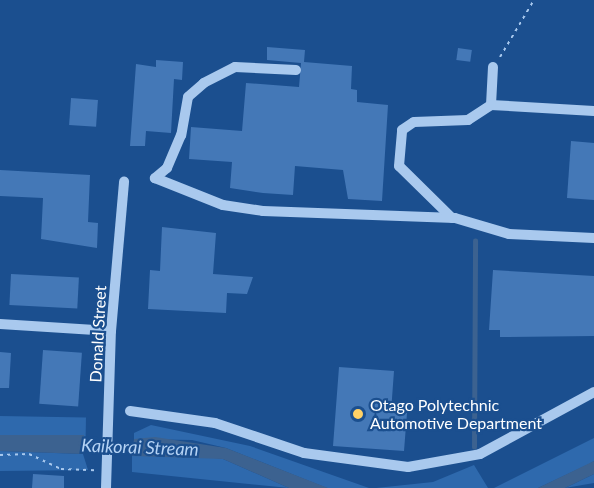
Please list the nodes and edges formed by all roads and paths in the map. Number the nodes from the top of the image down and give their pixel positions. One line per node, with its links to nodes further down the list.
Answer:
1 (534, 0): 2 (path)
2 (493, 67): 4 (street)
3 (296, 70): 7 (street)
4 (491, 105): 5 (street); 7 (street)
5 (594, 111)
6 (124, 182): 10 (street, Donald Street)
7 (452, 218): 8 (street)
8 (594, 238)
9 (0, 324): 10 (street)
10 (111, 332): 14 (street, Donald Street)
11 (594, 392): 12 (street)
12 (130, 411)
13 (0, 455): 14 (path)
14 (107, 471): 15 (street, Donald Street)
15 (106, 488)

